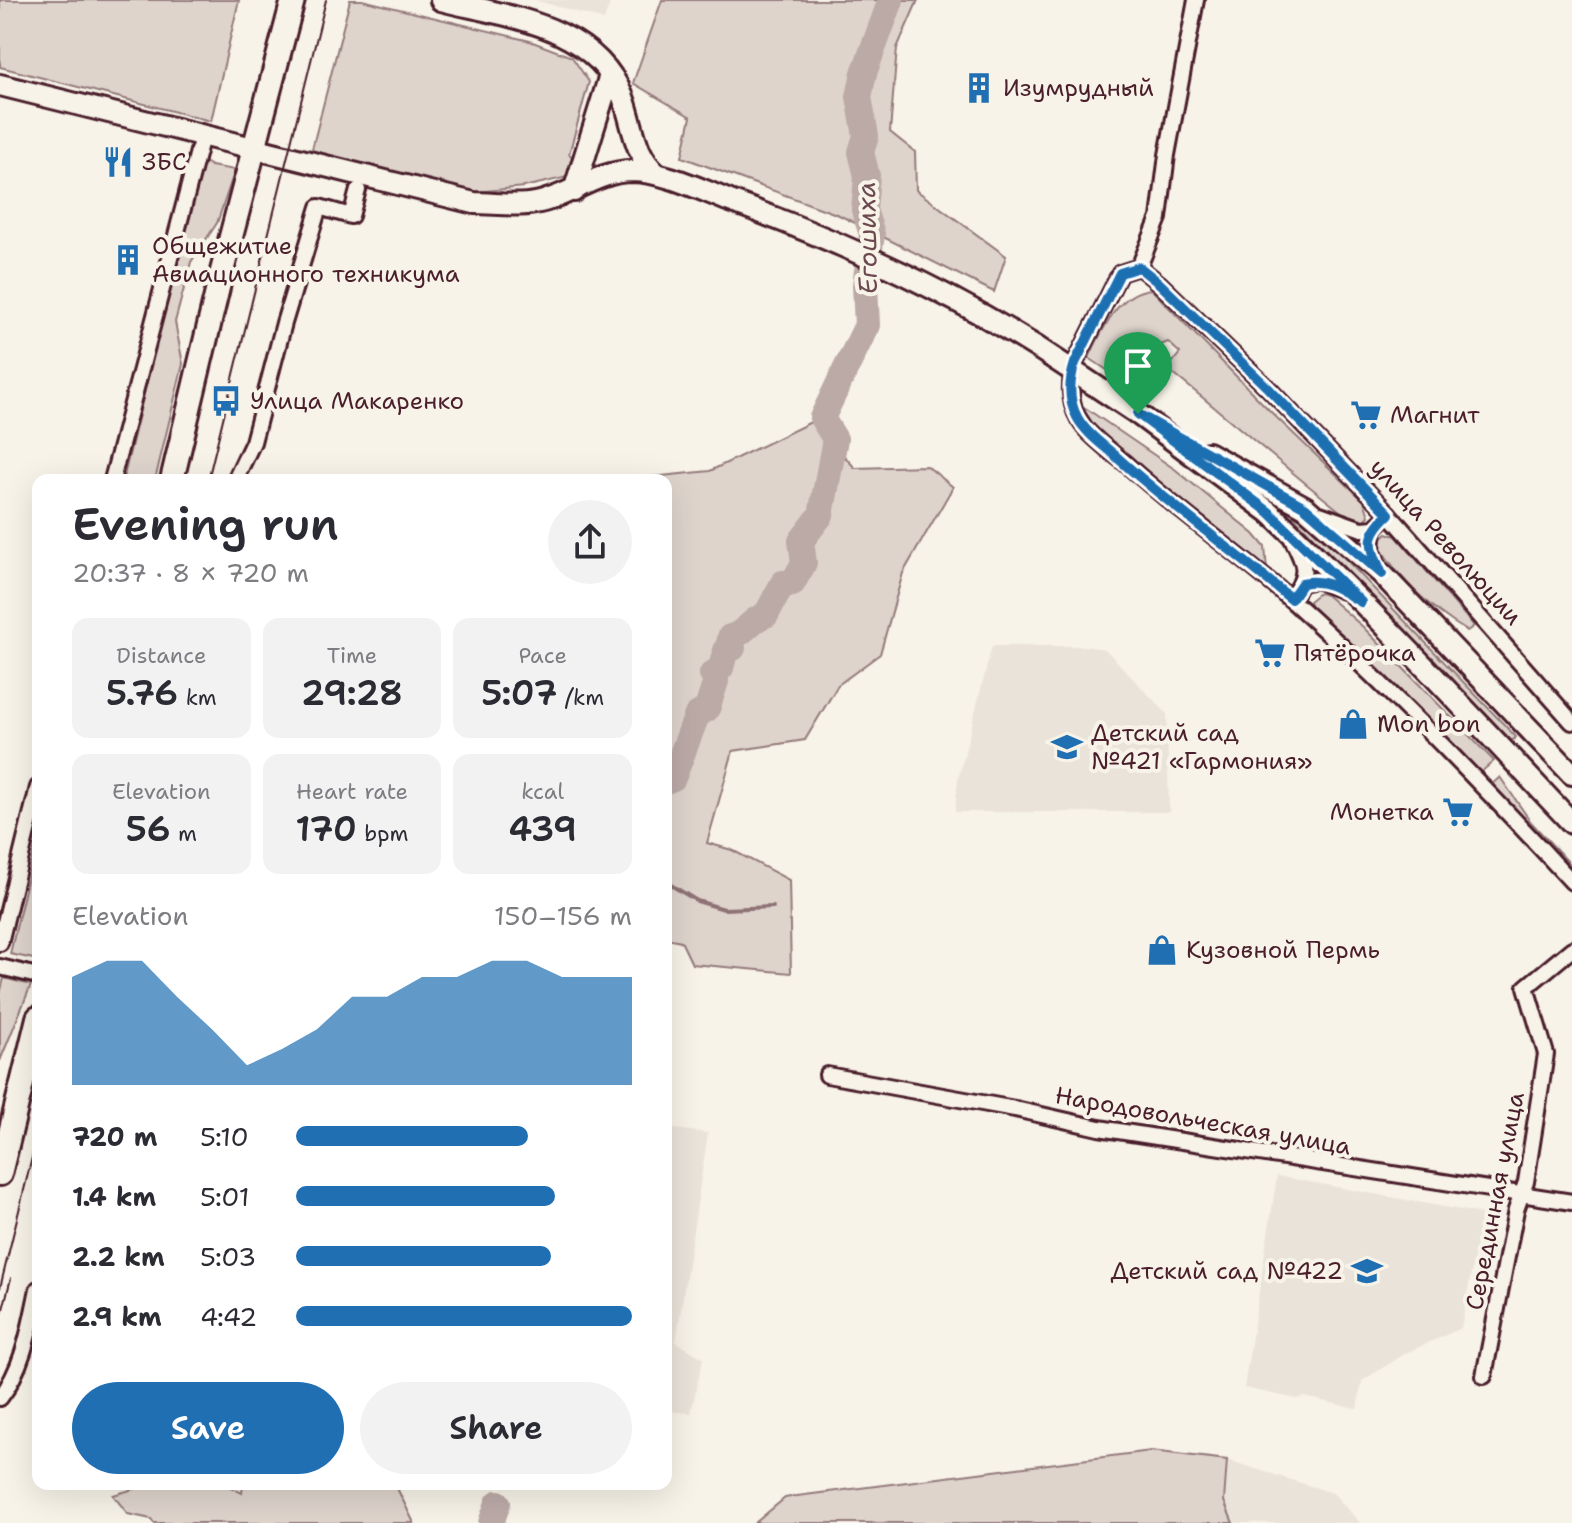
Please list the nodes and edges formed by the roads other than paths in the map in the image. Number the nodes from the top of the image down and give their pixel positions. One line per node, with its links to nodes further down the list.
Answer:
1 (293, 0): 7 (main road)
2 (441, 0): 4 (main road)
3 (1196, 0): 11 (street)
4 (610, 75): 8 (main road); 10 (main road)
5 (0, 85): 6 (main road)
6 (202, 136): 7 (main road); 13 (street)
7 (255, 148): 10 (main road); 14 (main road)
8 (657, 174): 10 (main road); 12 (main road, bridge)
9 (358, 190): 15 (street)
10 (574, 191)
11 (1139, 267): 17 (street, улица Революции); 22 (street)
12 (1138, 414): 16 (main road); 18 (main road)
13 (114, 474)
14 (173, 474)
15 (238, 474)
16 (1305, 507): 19 (street); 20 (main road)
17 (1389, 514): 19 (street); 24 (street, улица Революции)
18 (1286, 528): 21 (street); 23 (main road)
19 (1374, 528): 20 (street)
20 (1382, 574): 25 (main road)
21 (1302, 583): 22 (street); 23 (street)
22 (1291, 599): 28 (street)
23 (1361, 602): 27 (main road)
24 (1572, 722)
25 (1572, 774)
26 (32, 812): 29 (street)
27 (1572, 823)
28 (1572, 882)
29 (0, 943)
30 (1572, 949): 36 (street, Серединная улица)
31 (0, 967): 32 (street)
32 (32, 975)
33 (32, 1043): 35 (main road)
34 (827, 1075): 36 (street, Народовольческая улица)
35 (0, 1174)
36 (1521, 1195): 37 (street, Народовольческая улица); 39 (street, Серединная улица)
37 (1572, 1202)
38 (32, 1311): 40 (street)
39 (1484, 1376)
40 (0, 1398)

